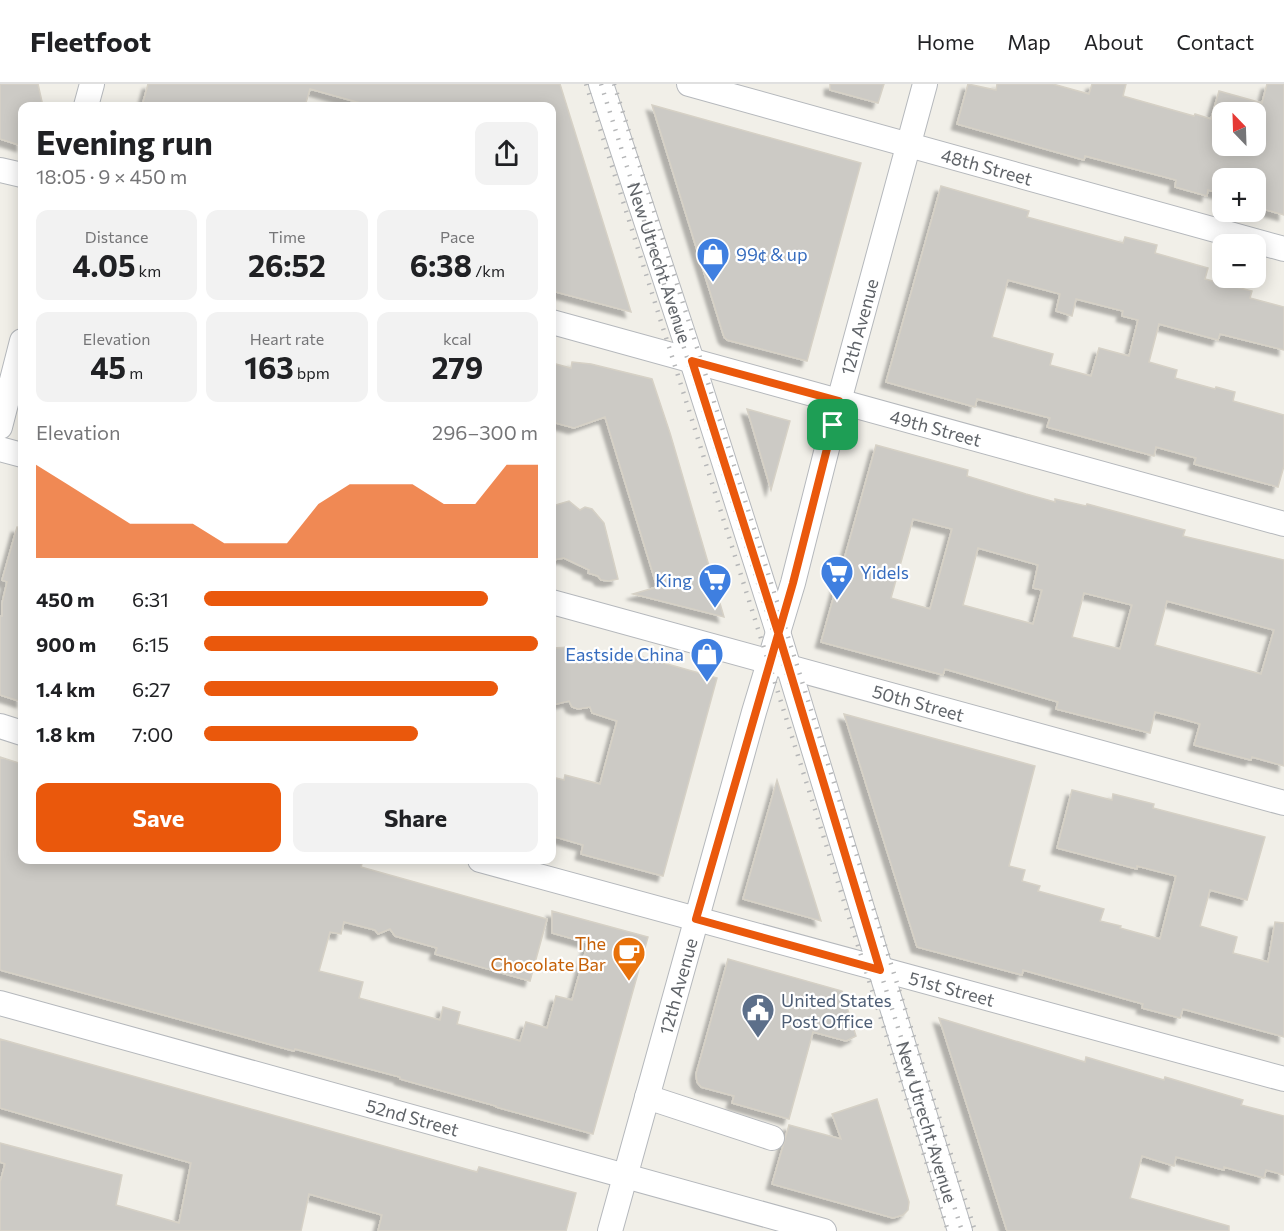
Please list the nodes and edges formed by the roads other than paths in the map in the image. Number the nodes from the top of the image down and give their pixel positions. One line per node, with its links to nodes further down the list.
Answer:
1 (92, 84): 5 (street)
2 (601, 84): 12 (street, New Utrecht Avenue)
3 (689, 84): 6 (street, 48th Street)
4 (926, 84): 6 (street, 12th Avenue)
5 (87, 102)
6 (909, 145): 9 (street, 48th Street); 13 (street, 12th Avenue)
7 (0, 170): 8 (street)
8 (18, 174)
9 (1284, 249)
10 (556, 323): 12 (street, 49th Street)
11 (18, 356): 14 (street)
12 (692, 361): 13 (street, 49th Street); 19 (street, New Utrecht Avenue)
13 (839, 401): 17 (street, 49th Street); 19 (street, 12th Avenue)
14 (0, 427)
15 (0, 449): 16 (street)
16 (18, 454)
17 (1284, 524)
18 (556, 603): 20 (street, 50th Street)
19 (778, 632): 20 (street, New Utrecht Avenue)
20 (779, 663): 23 (street, 50th Street); 25 (street, 12th Avenue); 26 (street, New Utrecht Avenue)
21 (0, 726): 22 (street)
22 (18, 732)
23 (1284, 803)
24 (495, 864): 25 (street, 51st Street)
25 (696, 919): 26 (street, 51st Street); 29 (street, 12th Avenue)
26 (880, 970): 28 (street, 51st Street); 34 (street, New Utrecht Avenue)
27 (0, 1003): 31 (street, 52nd Street)
28 (1284, 1079)
29 (647, 1097): 30 (street); 31 (street, 12th Avenue)
30 (772, 1138)
31 (625, 1177): 32 (street, 12th Avenue); 33 (street, 52nd Street)
32 (610, 1231)
33 (824, 1231)
34 (960, 1231)

